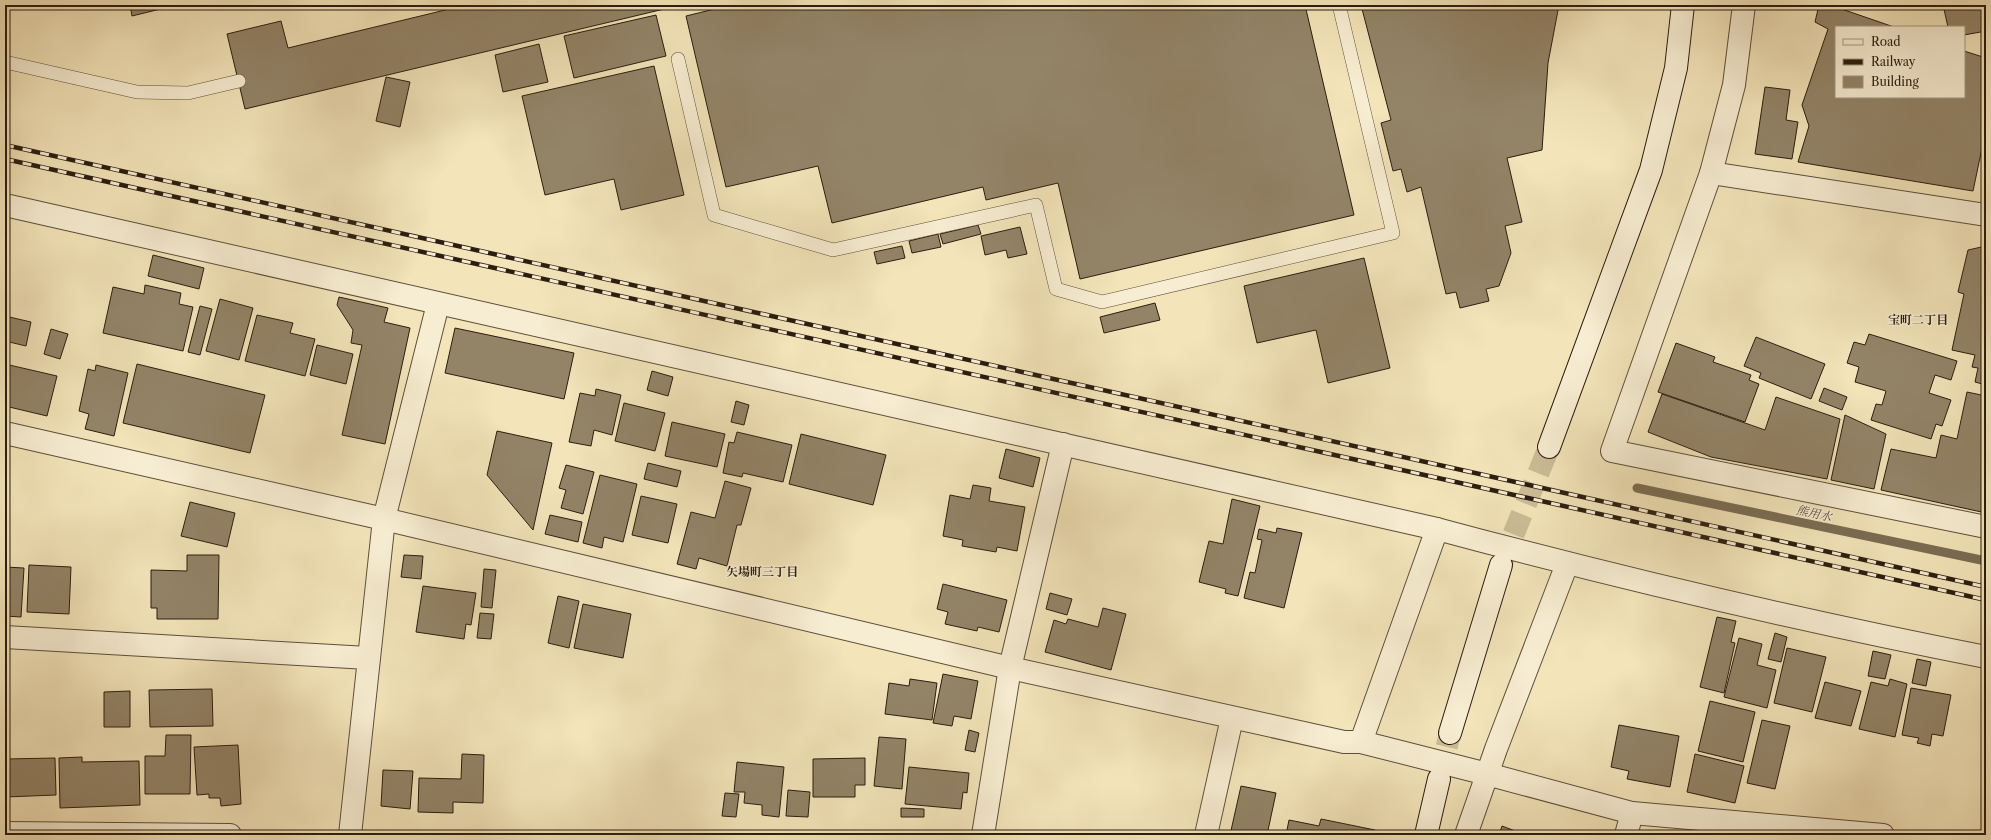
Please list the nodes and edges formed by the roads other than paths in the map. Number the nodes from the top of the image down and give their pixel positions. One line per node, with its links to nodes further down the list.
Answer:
1 (1339, 5): 4 (lane)
2 (1683, 5): 13 (street)
3 (1744, 5): 7 (street)
4 (678, 59)
5 (5, 62): 6 (lane)
6 (239, 81)
7 (1711, 173): 9 (street); 15 (street)
8 (5, 205): 10 (street)
9 (1986, 215)
10 (438, 304): 12 (street); 14 (street)
11 (5, 433): 14 (street)
12 (1063, 444): 16 (street); 22 (street)
13 (1549, 447)
14 (384, 519): 20 (street); 22 (street)
15 (1986, 527)
16 (1437, 530): 17 (street); 25 (street)
17 (1567, 564): 21 (street); 26 (street)
18 (1501, 565): 24 (street)
19 (5, 637): 20 (street)
20 (368, 658): 31 (street)
21 (1986, 658)
22 (1010, 668): 23 (street); 32 (street)
23 (1232, 718): 25 (street); 33 (street)
24 (1450, 733)
25 (1362, 742): 26 (street)
26 (1487, 774): 28 (street); 35 (street)
27 (1439, 779): 34 (street)
28 (1632, 813): 36 (street); 37 (street)
29 (5, 833): 30 (street)
30 (230, 835)
31 (350, 835)
32 (983, 835)
33 (1206, 835)
34 (1426, 835)
35 (1466, 835)
36 (1626, 835)
37 (1883, 835)

